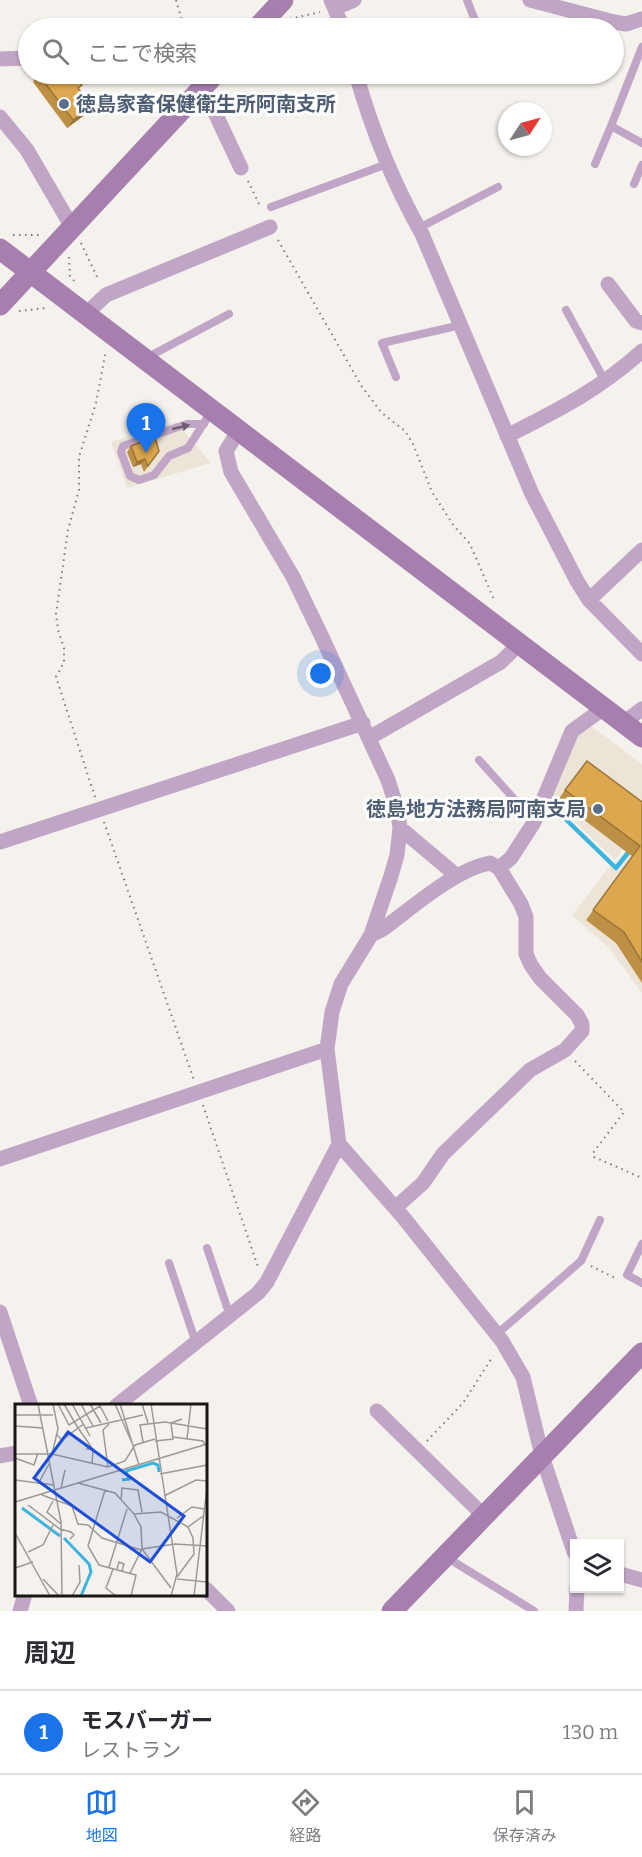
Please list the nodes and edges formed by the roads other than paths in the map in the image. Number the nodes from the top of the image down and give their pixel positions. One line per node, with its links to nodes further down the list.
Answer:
1 (354, 0): 4 (street)
2 (467, 0): 8 (lane)
3 (530, 0): 9 (street)
4 (333, 4): 7 (street)
5 (287, 10): 6 (street)
6 (274, 18)
7 (339, 18)
8 (474, 18)
9 (599, 18)
10 (642, 19): 11 (street)
11 (624, 24)
12 (642, 47): 19 (lane)
13 (18, 58): 14 (street)
14 (0, 59)
15 (205, 84): 30 (street)
16 (209, 84): 24 (street)
17 (359, 84): 21 (street)
18 (0, 117): 30 (street)
19 (611, 126): 20 (lane); 22 (lane)
20 (642, 143)
21 (387, 164): 27 (lane); 29 (street)
22 (595, 164)
23 (642, 165): 25 (lane)
24 (242, 168)
25 (634, 184)
26 (498, 187): 29 (lane)
27 (271, 207)
28 (270, 227): 34 (street)
29 (419, 228): 39 (street)
30 (76, 234): 32 (street)
31 (0, 249): 32 (street)
32 (31, 273): 34 (street); 35 (street)
33 (608, 284): 38 (street)
34 (96, 304): 41 (street)
35 (0, 305)
36 (566, 310): 43 (lane)
37 (229, 314): 41 (lane)
38 (642, 323)
39 (461, 325): 42 (lane); 46 (street)
40 (642, 351): 43 (street)
41 (146, 359): 44 (street)
42 (396, 377)
43 (606, 382): 46 (street)
44 (208, 417): 44 (lane, one-way to 44); 45 (street)
45 (239, 430): 49 (street); 53 (street)
46 (507, 436): 48 (street)
47 (642, 550): 48 (street)
48 (589, 600): 50 (street)
49 (520, 644): 51 (street); 56 (street)
50 (642, 654)
51 (604, 708): 54 (street); 58 (street)
52 (642, 709): 54 (street)
53 (363, 723): 56 (street); 60 (street)
54 (623, 723): 55 (street)
55 (642, 737)
56 (369, 738): 59 (street)
57 (479, 760): 58 (lane)
58 (534, 821): 61 (street)
59 (400, 828): 62 (street); 63 (street)
60 (0, 842)
61 (499, 868): 62 (street); 67 (street)
62 (457, 876): 63 (street)
63 (371, 935): 64 (street)
64 (327, 1049): 65 (street); 66 (street)
65 (339, 1144): 67 (street); 74 (street)
66 (0, 1159)
67 (395, 1208): 75 (street)
68 (600, 1220): 75 (lane)
69 (642, 1244): 72 (lane)
70 (207, 1248): 74 (lane)
71 (169, 1263): 76 (lane)
72 (642, 1283)
73 (0, 1312): 78 (street)
74 (230, 1316): 76 (street)
75 (499, 1338): 83 (street)
76 (196, 1343): 79 (street)
77 (642, 1353): 83 (street)
78 (30, 1404)
79 (119, 1404)
80 (376, 1411): 84 (street)
81 (15, 1453): 82 (street)
82 (0, 1456)
83 (542, 1456): 84 (street); 85 (street)
84 (484, 1516): 86 (street)
85 (570, 1540)
86 (445, 1556): 94 (street); 95 (lane)
87 (624, 1575): 88 (street)
88 (642, 1580)
89 (207, 1590): 93 (street)
90 (578, 1593): 96 (street)
91 (24, 1596): 92 (street)
92 (20, 1611)
93 (228, 1611)
94 (392, 1611)
95 (534, 1611)
96 (576, 1611)

